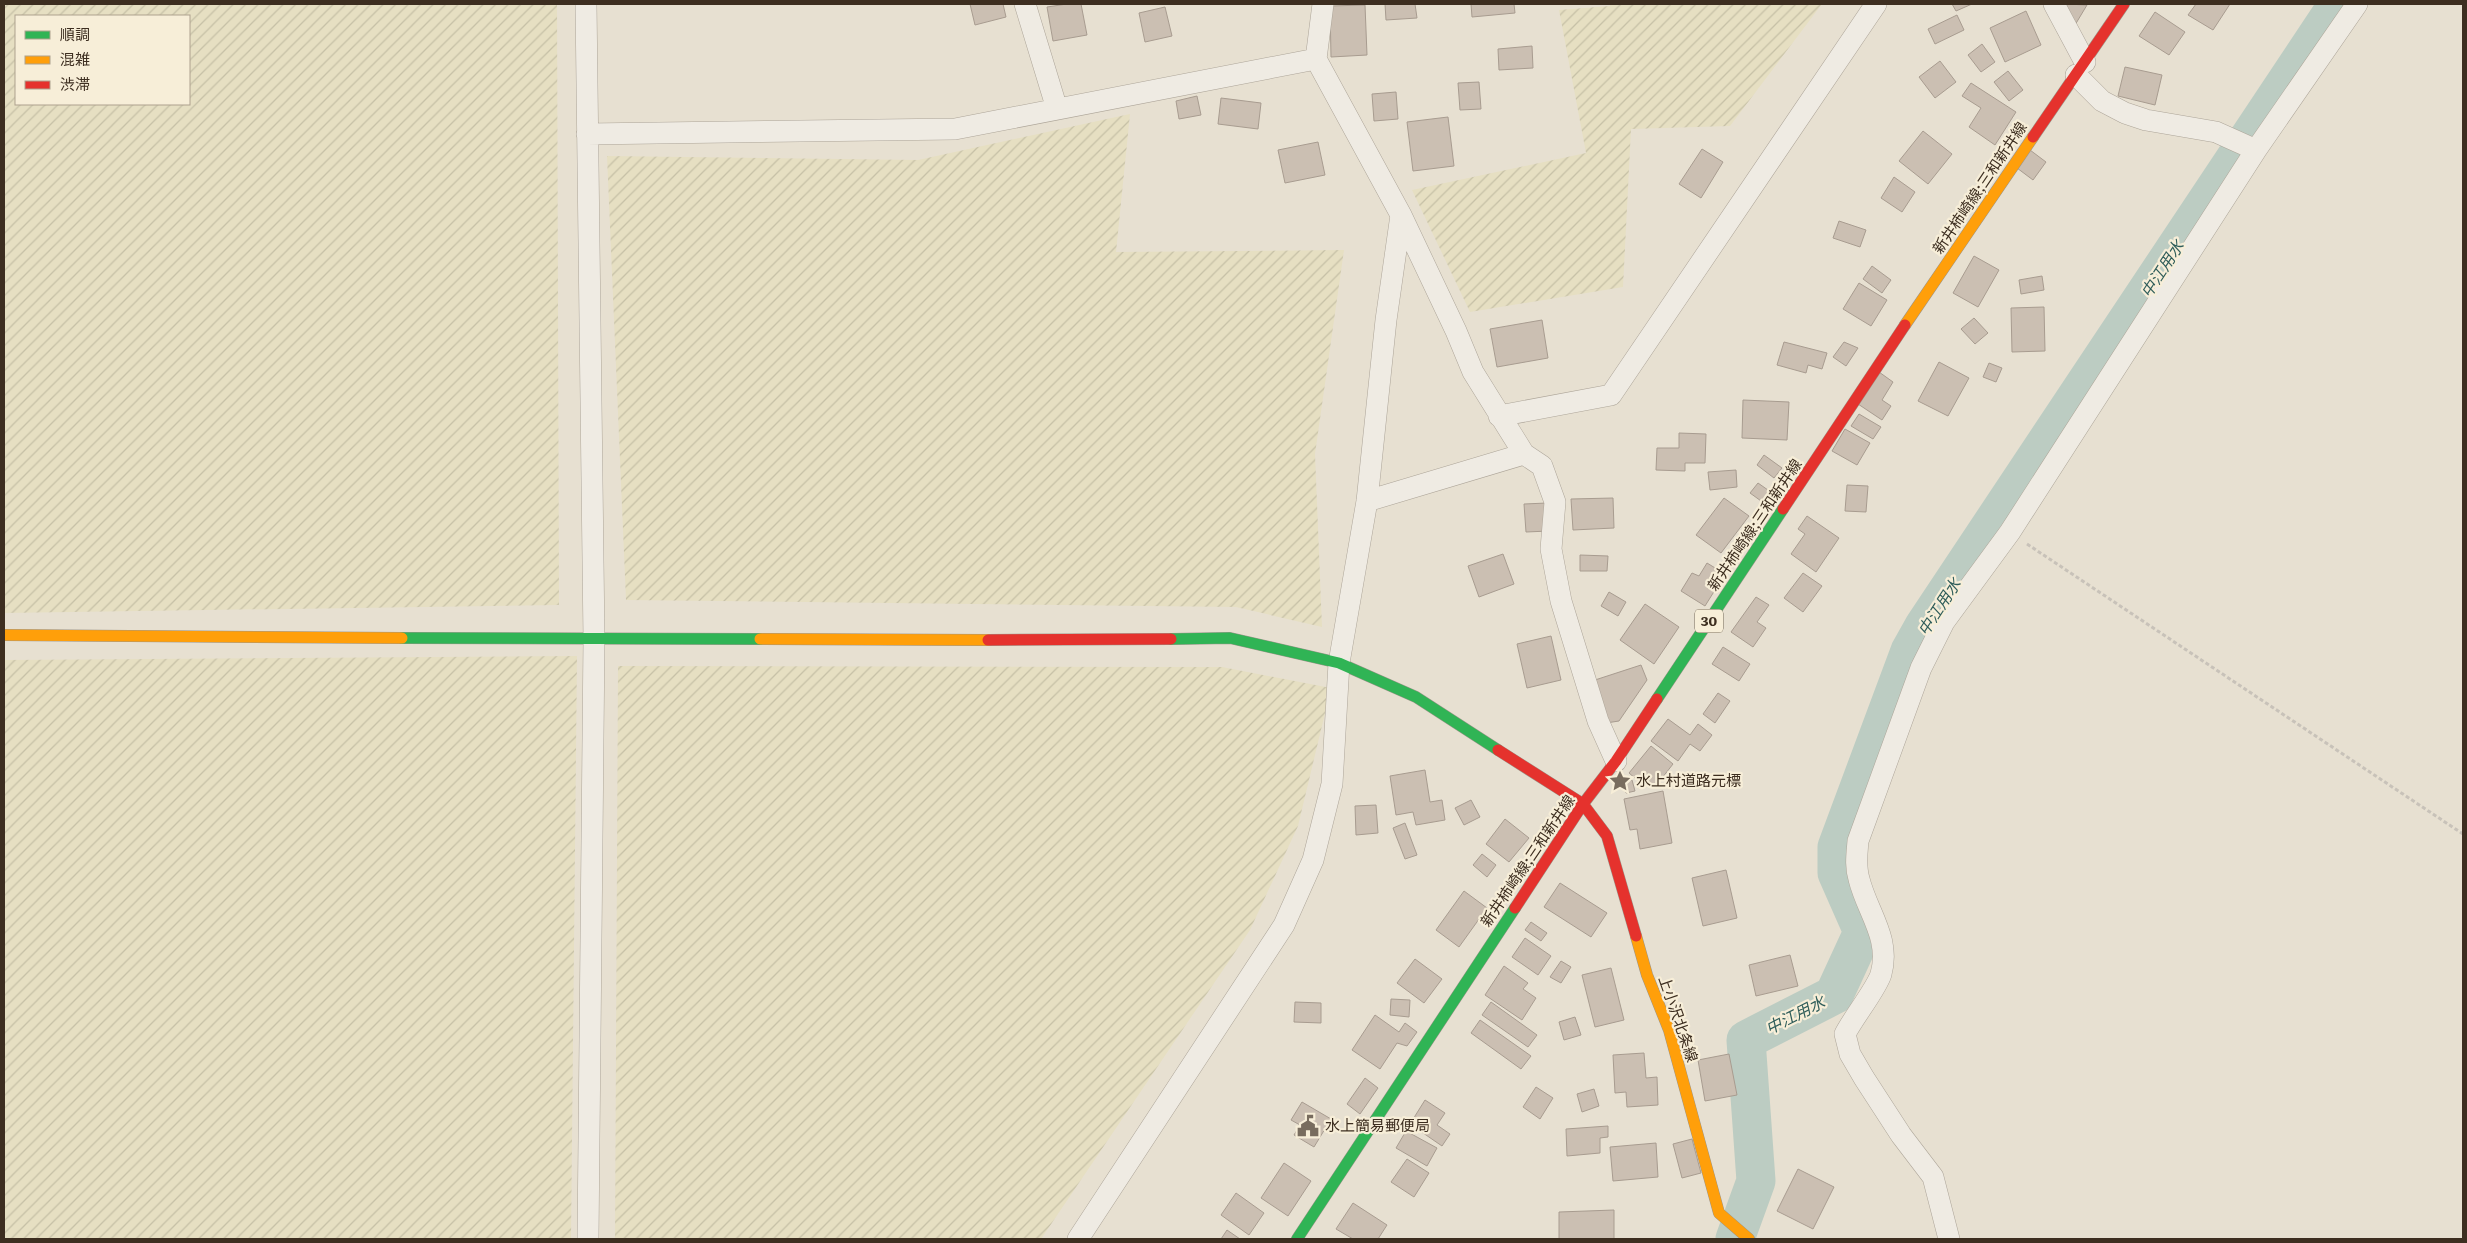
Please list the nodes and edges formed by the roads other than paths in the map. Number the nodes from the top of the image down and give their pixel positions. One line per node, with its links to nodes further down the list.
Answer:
1 (586, 4): 11 (street)
2 (1025, 4): 10 (street)
3 (1323, 4): 8 (street)
4 (1876, 4): 14 (street)
5 (2054, 4): 9 (street)
6 (2124, 4): 9 (main road, 新井柿崎線;三和新井線 / 30)
7 (2356, 4): 12 (street)
8 (1316, 59): 10 (street); 13 (street)
9 (2080, 68): 12 (street); 20 (main road, 新井柿崎線;三和新井線 / 30)
10 (1057, 108): 11 (street)
11 (587, 134): 18 (street)
12 (2256, 150): 26 (street)
13 (1401, 215): 14 (street); 16 (street)
14 (1499, 416): 15 (street)
15 (1524, 454): 16 (street); 20 (street)
16 (1366, 501): 19 (street)
17 (4, 635): 18 (main road)
18 (594, 639): 19 (main road); 22 (street)
19 (1339, 663): 21 (main road); 23 (street)
20 (1616, 761): 21 (main road, 新井柿崎線;三和新井線 / 30)
21 (1583, 804): 24 (main road, 新井柿崎線;三和新井線 / 30); 25 (main road, 上小沢北条線)
22 (588, 1239)
23 (1078, 1239)
24 (1297, 1239)
25 (1749, 1239)
26 (1949, 1239)

